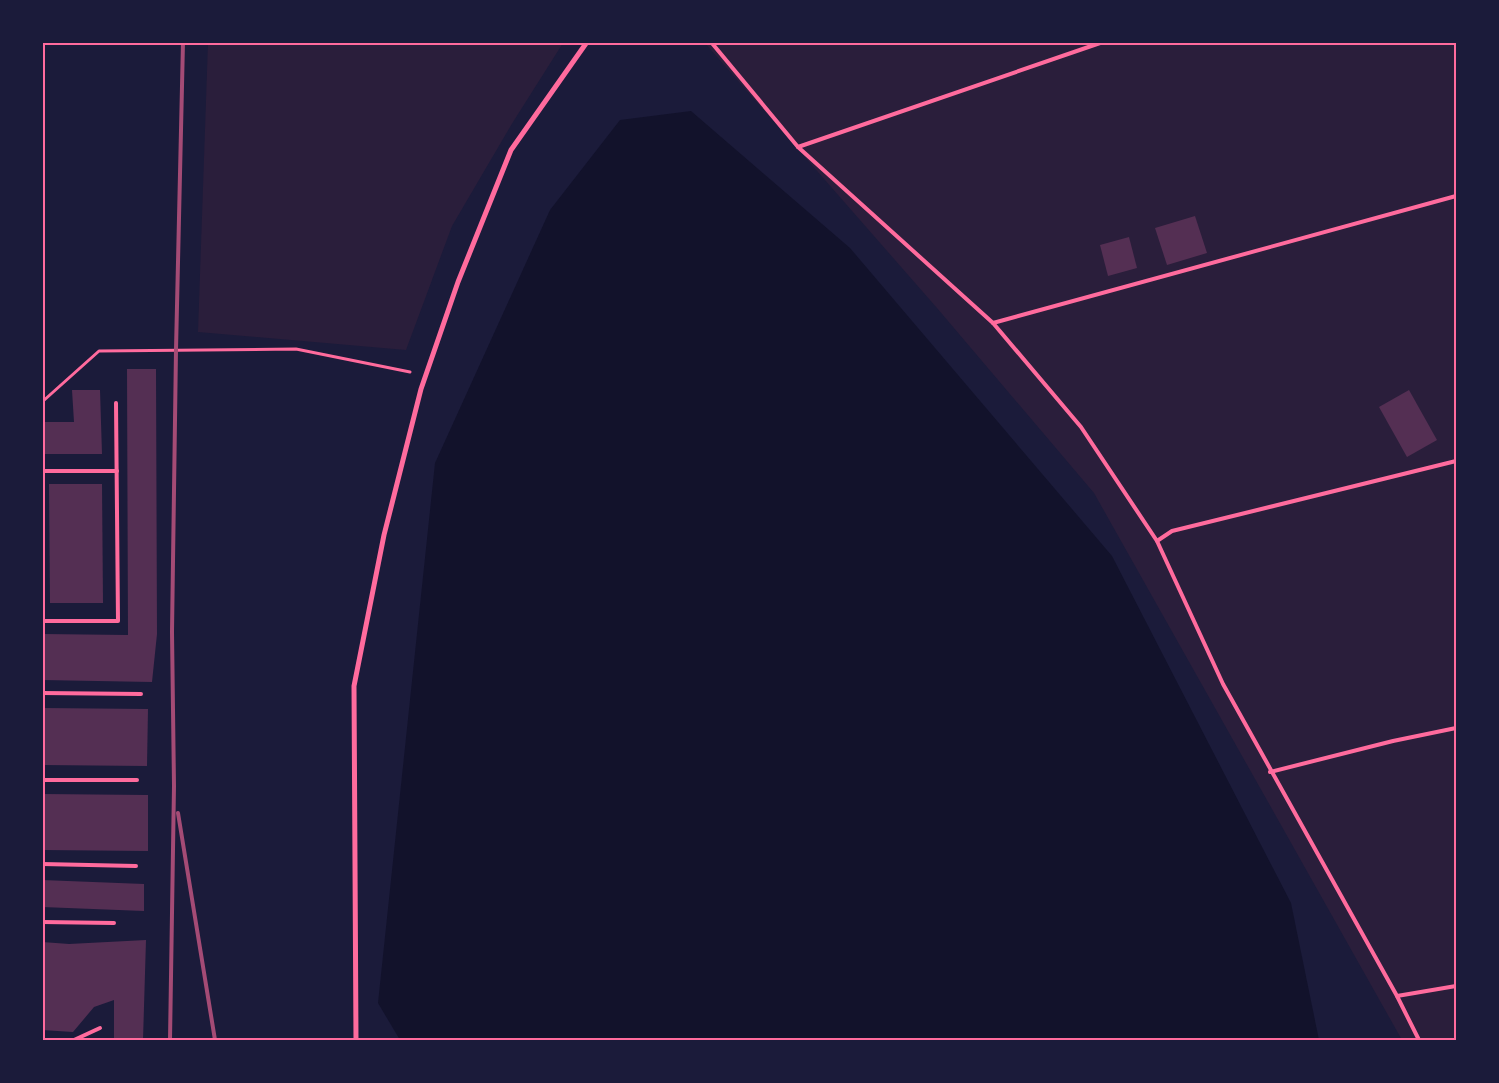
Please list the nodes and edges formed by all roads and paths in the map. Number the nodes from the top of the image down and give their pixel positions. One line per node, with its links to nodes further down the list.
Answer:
1 (587, 42): 7 (street)
2 (711, 42): 4 (lane)
3 (1103, 42): 4 (lane)
4 (798, 147): 6 (lane)
5 (1456, 196): 6 (lane)
6 (992, 323): 13 (lane)
7 (426, 376): 8 (path); 29 (street)
8 (42, 402)
9 (116, 403): 12 (lane)
10 (1456, 461): 13 (lane)
11 (42, 470): 12 (lane)
12 (117, 471): 14 (lane)
13 (1157, 541): 18 (lane)
14 (42, 621)
15 (42, 693): 16 (lane)
16 (141, 694)
17 (1456, 728): 18 (lane)
18 (1270, 772): 26 (lane)
19 (42, 780): 20 (lane)
20 (137, 780)
21 (42, 864): 22 (lane)
22 (136, 866)
23 (42, 922): 24 (lane)
24 (114, 923)
25 (1456, 986): 26 (lane)
26 (1397, 996): 30 (lane)
27 (100, 1028): 28 (lane)
28 (74, 1040)
29 (356, 1040)
30 (1419, 1040)

